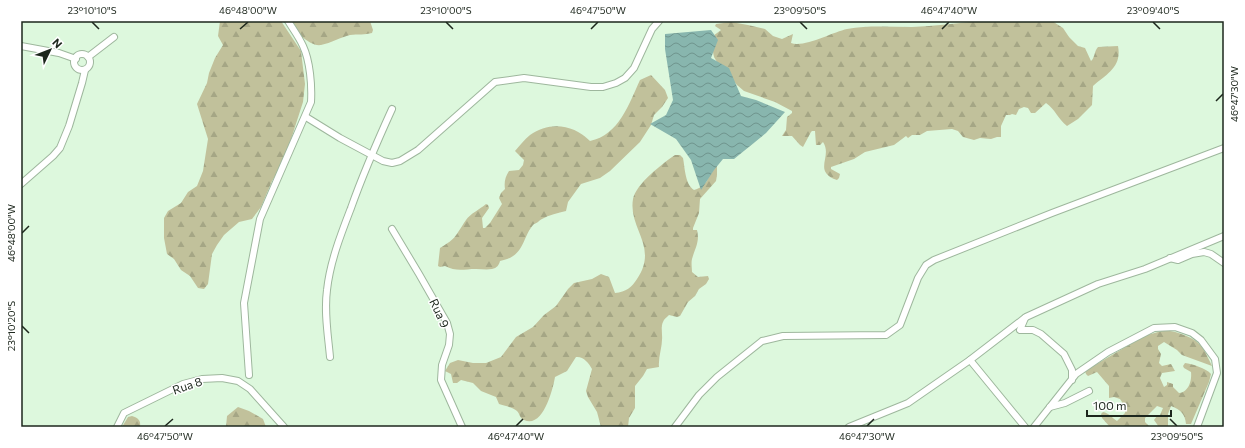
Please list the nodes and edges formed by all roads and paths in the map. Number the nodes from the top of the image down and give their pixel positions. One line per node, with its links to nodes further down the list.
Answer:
1 (288, 21): 9 (street)
2 (658, 21): 11 (street)
3 (114, 37): 5 (street)
4 (21, 46): 6 (street)
5 (88, 57): 6 (street); 7 (street)
6 (76, 59): 7 (street)
7 (85, 70): 12 (street)
8 (392, 109): 11 (street)
9 (306, 117): 11 (street); 20 (street)
10 (1224, 148): 27 (street)
11 (371, 154): 18 (street)
12 (21, 184)
13 (392, 229): 26 (street, Rua 9)
14 (1224, 236): 15 (street)
15 (1170, 258): 16 (street); 17 (street)
16 (1224, 263)
17 (1026, 317): 19 (street); 21 (street)
18 (330, 357)
19 (970, 360): 28 (street); 29 (street)
20 (250, 375)
21 (1072, 380): 23 (street); 31 (street)
22 (1089, 391): 23 (street)
23 (1050, 407): 30 (street)
24 (117, 427): 25 (street, Rua 8)
25 (284, 427)
26 (462, 427)
27 (675, 427)
28 (849, 427)
29 (1025, 427)
30 (1034, 427)
31 (1197, 427)

